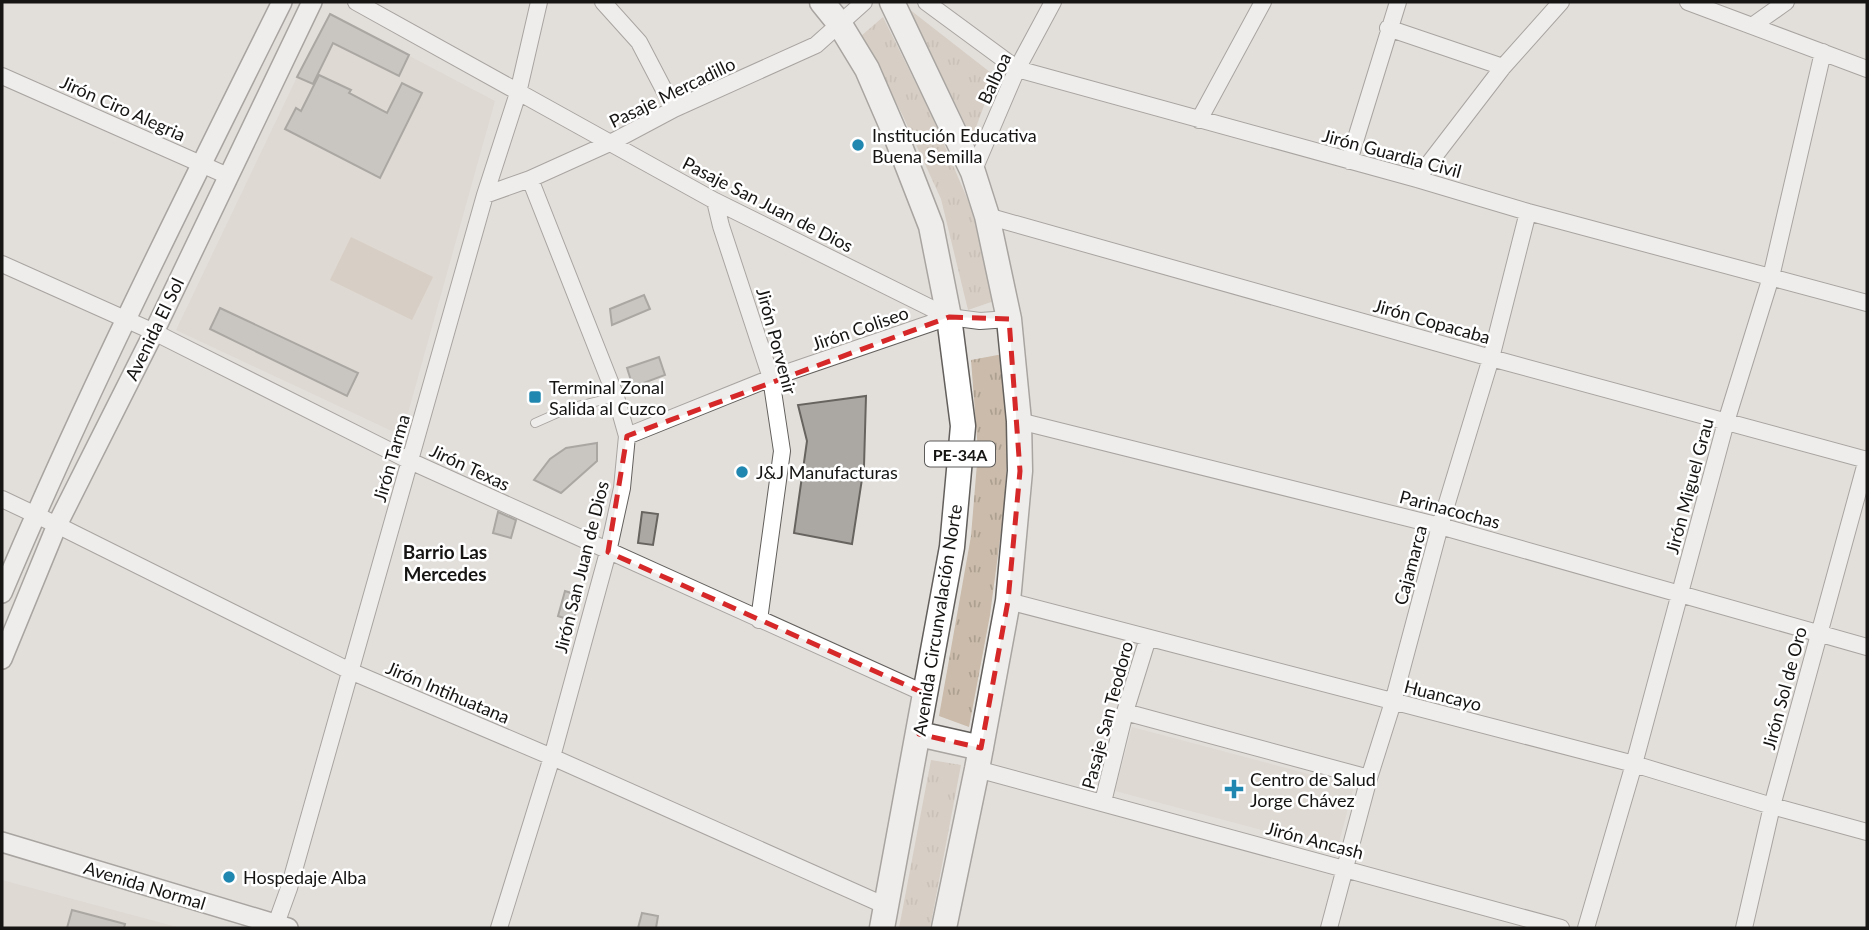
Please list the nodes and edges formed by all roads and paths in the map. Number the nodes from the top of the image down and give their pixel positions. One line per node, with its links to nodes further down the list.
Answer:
1 (282, 2): 29 (street, Avenida El Sol)
2 (312, 2): 31 (street, Avenida El Sol)
3 (356, 2): 24 (street)
4 (539, 2): 24 (street, Jirón Tarma)
5 (603, 2): 25 (street)
6 (822, 2): 16 (highway, Avenida Circunvalación Norte / PE-34A)
7 (864, 2): 16 (street, Pasaje Mercadillo)
8 (892, 2): 30 (highway, PE-34A)
9 (926, 2): 21 (street, Jirón Guardia Civil)
10 (1054, 2): 21 (street, Balboa)
11 (1263, 2): 26 (street)
12 (1398, 2): 18 (street)
13 (1560, 2): 20 (street)
14 (1688, 2): 17 (street)
15 (1786, 2): 17 (street)
16 (839, 23): 25 (street, Pasaje Mercadillo); 41 (highway, Avenida Circunvalación Norte / PE-34A)
17 (1752, 26): 19 (street)
18 (1388, 29): 20 (street); 28 (street)
19 (1823, 52): 22 (street); 39 (street, Jirón Miguel Grau)
20 (1503, 67): 33 (street)
21 (1017, 69): 26 (street, Jirón Guardia Civil); 30 (street, Balboa)
22 (1867, 69)
23 (2, 76): 29 (street, Jirón Ciro Alegria)
24 (518, 93): 27 (street, Pasaje San Juan de Dios); 34 (street, Jirón Tarma)
25 (674, 109): 27 (street, Pasaje Mercadillo)
26 (1199, 120): 28 (street, Jirón Guardia Civil)
27 (612, 142): 32 (street, Pasaje Mercadillo); 35 (street, Pasaje San Juan de Dios)
28 (1349, 161): 33 (street, Jirón Guardia Civil)
29 (202, 164): 31 (street, Jirón Ciro Alegria); 43 (street, Avenida El Sol)
30 (973, 172): 37 (highway, PE-34A)
31 (228, 176): 44 (street, Avenida El Sol)
32 (530, 179): 34 (street, Pasaje Mercadillo); 47 (street, Jirón San Juan de Dios)
33 (1417, 179): 36 (street, Jirón Guardia Civil)
34 (485, 195): 53 (street, Jirón Tarma)
35 (715, 201): 41 (street, Pasaje San Juan de Dios); 46 (street, Jirón Porvenir)
36 (1528, 212): 39 (street, Jirón Guardia Civil); 45 (street, Cajamarca)
37 (987, 216): 42 (highway, PE-34A); 45 (street, Jirón Copacaba)
38 (2, 264): 43 (street, Jirón Texas)
39 (1771, 277): 40 (street, Jirón Guardia Civil); 49 (street, Jirón Miguel Grau)
40 (1867, 303)
41 (949, 317): 42 (street, Pasaje San Juan de Dios); 46 (street, Jirón Coliseo); 69 (highway, Avenida Circunvalación Norte / PE-34A)
42 (1009, 319): 48 (highway, PE-34A)
43 (126, 320): 44 (street, Jirón Texas); 56 (street, Avenida El Sol)
44 (153, 332): 53 (street, Jirón Texas); 57 (street, Avenida El Sol)
45 (1491, 358): 49 (street, Jirón Copacaba); 58 (street, Cajamarca)
46 (771, 379): 51 (street, Jirón Coliseo); 63 (street, Jirón Porvenir)
47 (616, 397): 50 (lane); 51 (street, Jirón San Juan de Dios)
48 (1018, 421): 58 (street, Parinacochas); 62 (highway, PE-34A)
49 (1726, 422): 52 (street, Jirón Copacaba); 61 (street, Jirón Miguel Grau)
50 (535, 423)
51 (627, 436): 59 (street, Jirón San Juan de Dios)
52 (1867, 459): 54 (street, Jirón Sol de Oro)
53 (410, 461): 59 (street, Jirón Texas); 68 (street, Jirón Tarma)
54 (1864, 490): 64 (street, Jirón Sol de Oro)
55 (2, 499): 56 (street, Jirón Intihuatana)
56 (35, 514): 57 (street, Jirón Intihuatana); 60 (street, Avenida El Sol)
57 (57, 524): 67 (street, Avenida El Sol); 68 (street, Jirón Intihuatana)
58 (1440, 526): 61 (street, Parinacochas); 70 (street, Cajamarca)
59 (608, 552): 63 (street, Jirón Texas); 73 (street, Jirón San Juan de Dios)
60 (2, 593)
61 (1680, 593): 64 (street, Parinacochas); 75 (street, Jirón Miguel Grau)
62 (1008, 601): 65 (street, Huancayo); 74 (highway, PE-34A)
63 (759, 620): 69 (street, Jirón Texas)
64 (1819, 634): 66 (street, Parinacochas); 78 (street, Jirón Sol de Oro)
65 (1148, 638): 70 (street, Huancayo); 71 (street, Pasaje San Teodoro)
66 (1867, 648)
67 (2, 659)
68 (351, 671): 73 (street, Jirón Intihuatana); 83 (street, Jirón Tarma)
69 (926, 694): 72 (highway, Avenida Circunvalación Norte / PE-34A)
70 (1393, 702): 75 (street, Huancayo); 76 (street, Cajamarca)
71 (1125, 712): 76 (street); 77 (street, Pasaje San Teodoro)
72 (919, 734): 74 (highway); 82 (highway, Avenida Circunvalación Norte / PE-34A)
73 (552, 757): 82 (street, Jirón Intihuatana); 84 (street, Jirón San Juan de Dios)
74 (979, 759): 77 (street, Jirón Ancash); 85 (highway, PE-34A)
75 (1634, 764): 78 (street, Huancayo); 88 (street, Jirón Miguel Grau)
76 (1369, 778): 81 (street, Cajamarca)
77 (1103, 803): 81 (street, Jirón Ancash)
78 (1772, 806): 79 (street, Huancayo); 89 (street, Jirón Sol de Oro)
79 (1867, 832)
80 (2, 842): 83 (street, Avenida Normal)
81 (1346, 869): 86 (street, Cajamarca); 87 (street, Jirón Ancash)
82 (884, 917)
83 (282, 926)
84 (499, 928)
85 (944, 928)
86 (1329, 928)
87 (1561, 928)
88 (1586, 928)
89 (1744, 928)

